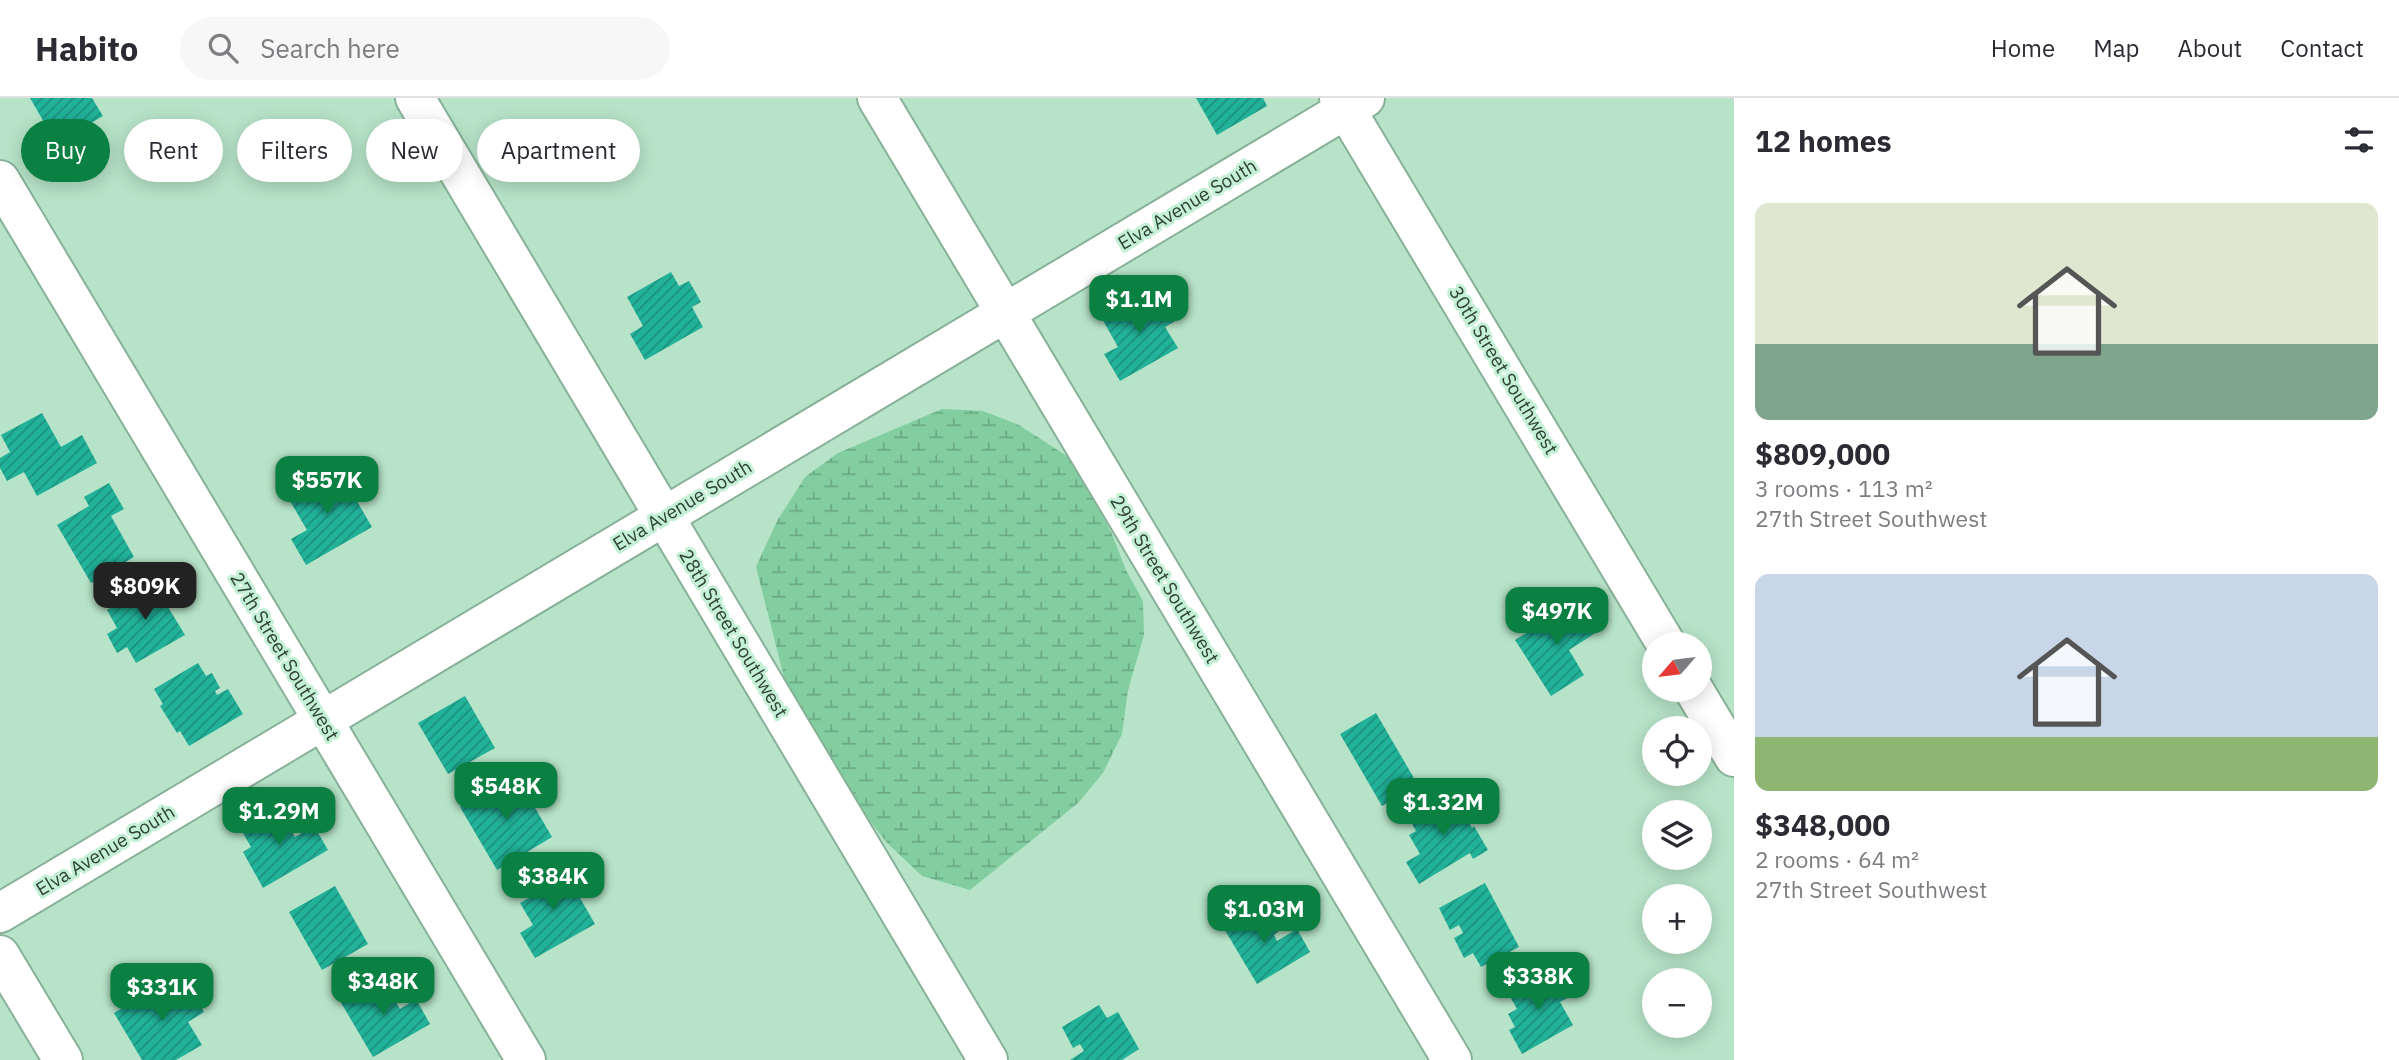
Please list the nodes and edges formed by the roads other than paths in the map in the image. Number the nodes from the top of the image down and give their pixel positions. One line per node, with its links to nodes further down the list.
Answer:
1 (415, 98): 6 (street, 28th Street Southwest)
2 (877, 98): 5 (street, 29th Street Southwest)
3 (1350, 102): 5 (street, Elva Avenue South); 7 (street, 30th Street Southwest)
4 (0, 180): 9 (street, 27th Street Southwest)
5 (1005, 312): 6 (street, Elva Avenue South); 16 (street, 29th Street Southwest)
6 (664, 516): 9 (street, Elva Avenue South); 15 (street, 28th Street Southwest)
7 (1659, 632)
8 (1701, 702): 10 (street)
9 (323, 721): 11 (street, Elva Avenue South); 14 (street, 27th Street Southwest)
10 (1734, 757)
11 (0, 913)
12 (0, 955): 13 (street)
13 (63, 1060)
14 (526, 1060)
15 (988, 1060)
16 (1452, 1060)

